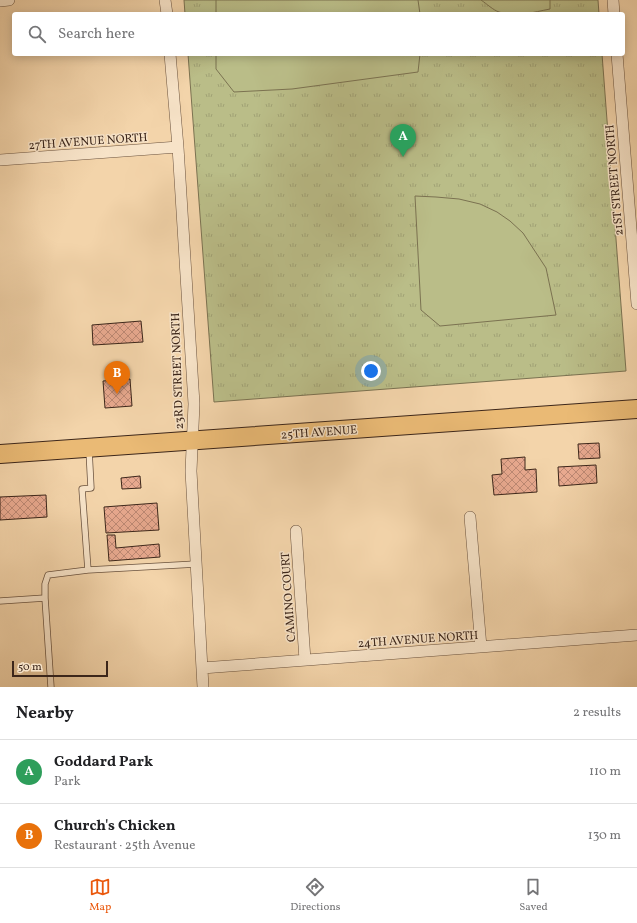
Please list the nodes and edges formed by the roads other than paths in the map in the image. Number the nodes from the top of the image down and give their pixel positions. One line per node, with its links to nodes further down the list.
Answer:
1 (9, 0): 4 (street)
2 (165, 0): 5 (street)
3 (613, 0): 6 (street)
4 (0, 1)
5 (167, 12)
6 (614, 12)
7 (170, 56): 9 (street, 23RD STREET NORTH)
8 (617, 56): 11 (street, 21ST STREET NORTH)
9 (178, 148): 10 (street, 27TH AVENUE NORTH); 15 (street, 23RD STREET NORTH)
10 (0, 160)
11 (635, 245): 12 (street, 21ST STREET NORTH)
12 (636, 289): 13 (street, 21ST STREET NORTH)
13 (637, 304)
14 (637, 409): 15 (main road, 25TH AVENUE)
15 (192, 441): 16 (main road, 25TH AVENUE); 20 (street, 23RD STREET NORTH)
16 (88, 448): 17 (main road, 25TH AVENUE); 21 (lane)
17 (0, 454)
18 (470, 517): 25 (street)
19 (296, 531): 26 (street, CAMINO COURT)
20 (196, 564): 21 (lane); 27 (street, 23RD STREET NORTH)
21 (88, 570): 22 (lane)
22 (45, 598): 23 (lane); 28 (lane)
23 (0, 601)
24 (637, 635): 25 (street, 24TH AVENUE NORTH)
25 (482, 647): 26 (street, 24TH AVENUE NORTH)
26 (306, 660): 27 (street, 24TH AVENUE NORTH)
27 (202, 668): 29 (street, 23RD STREET NORTH)
28 (51, 687)
29 (203, 687)

